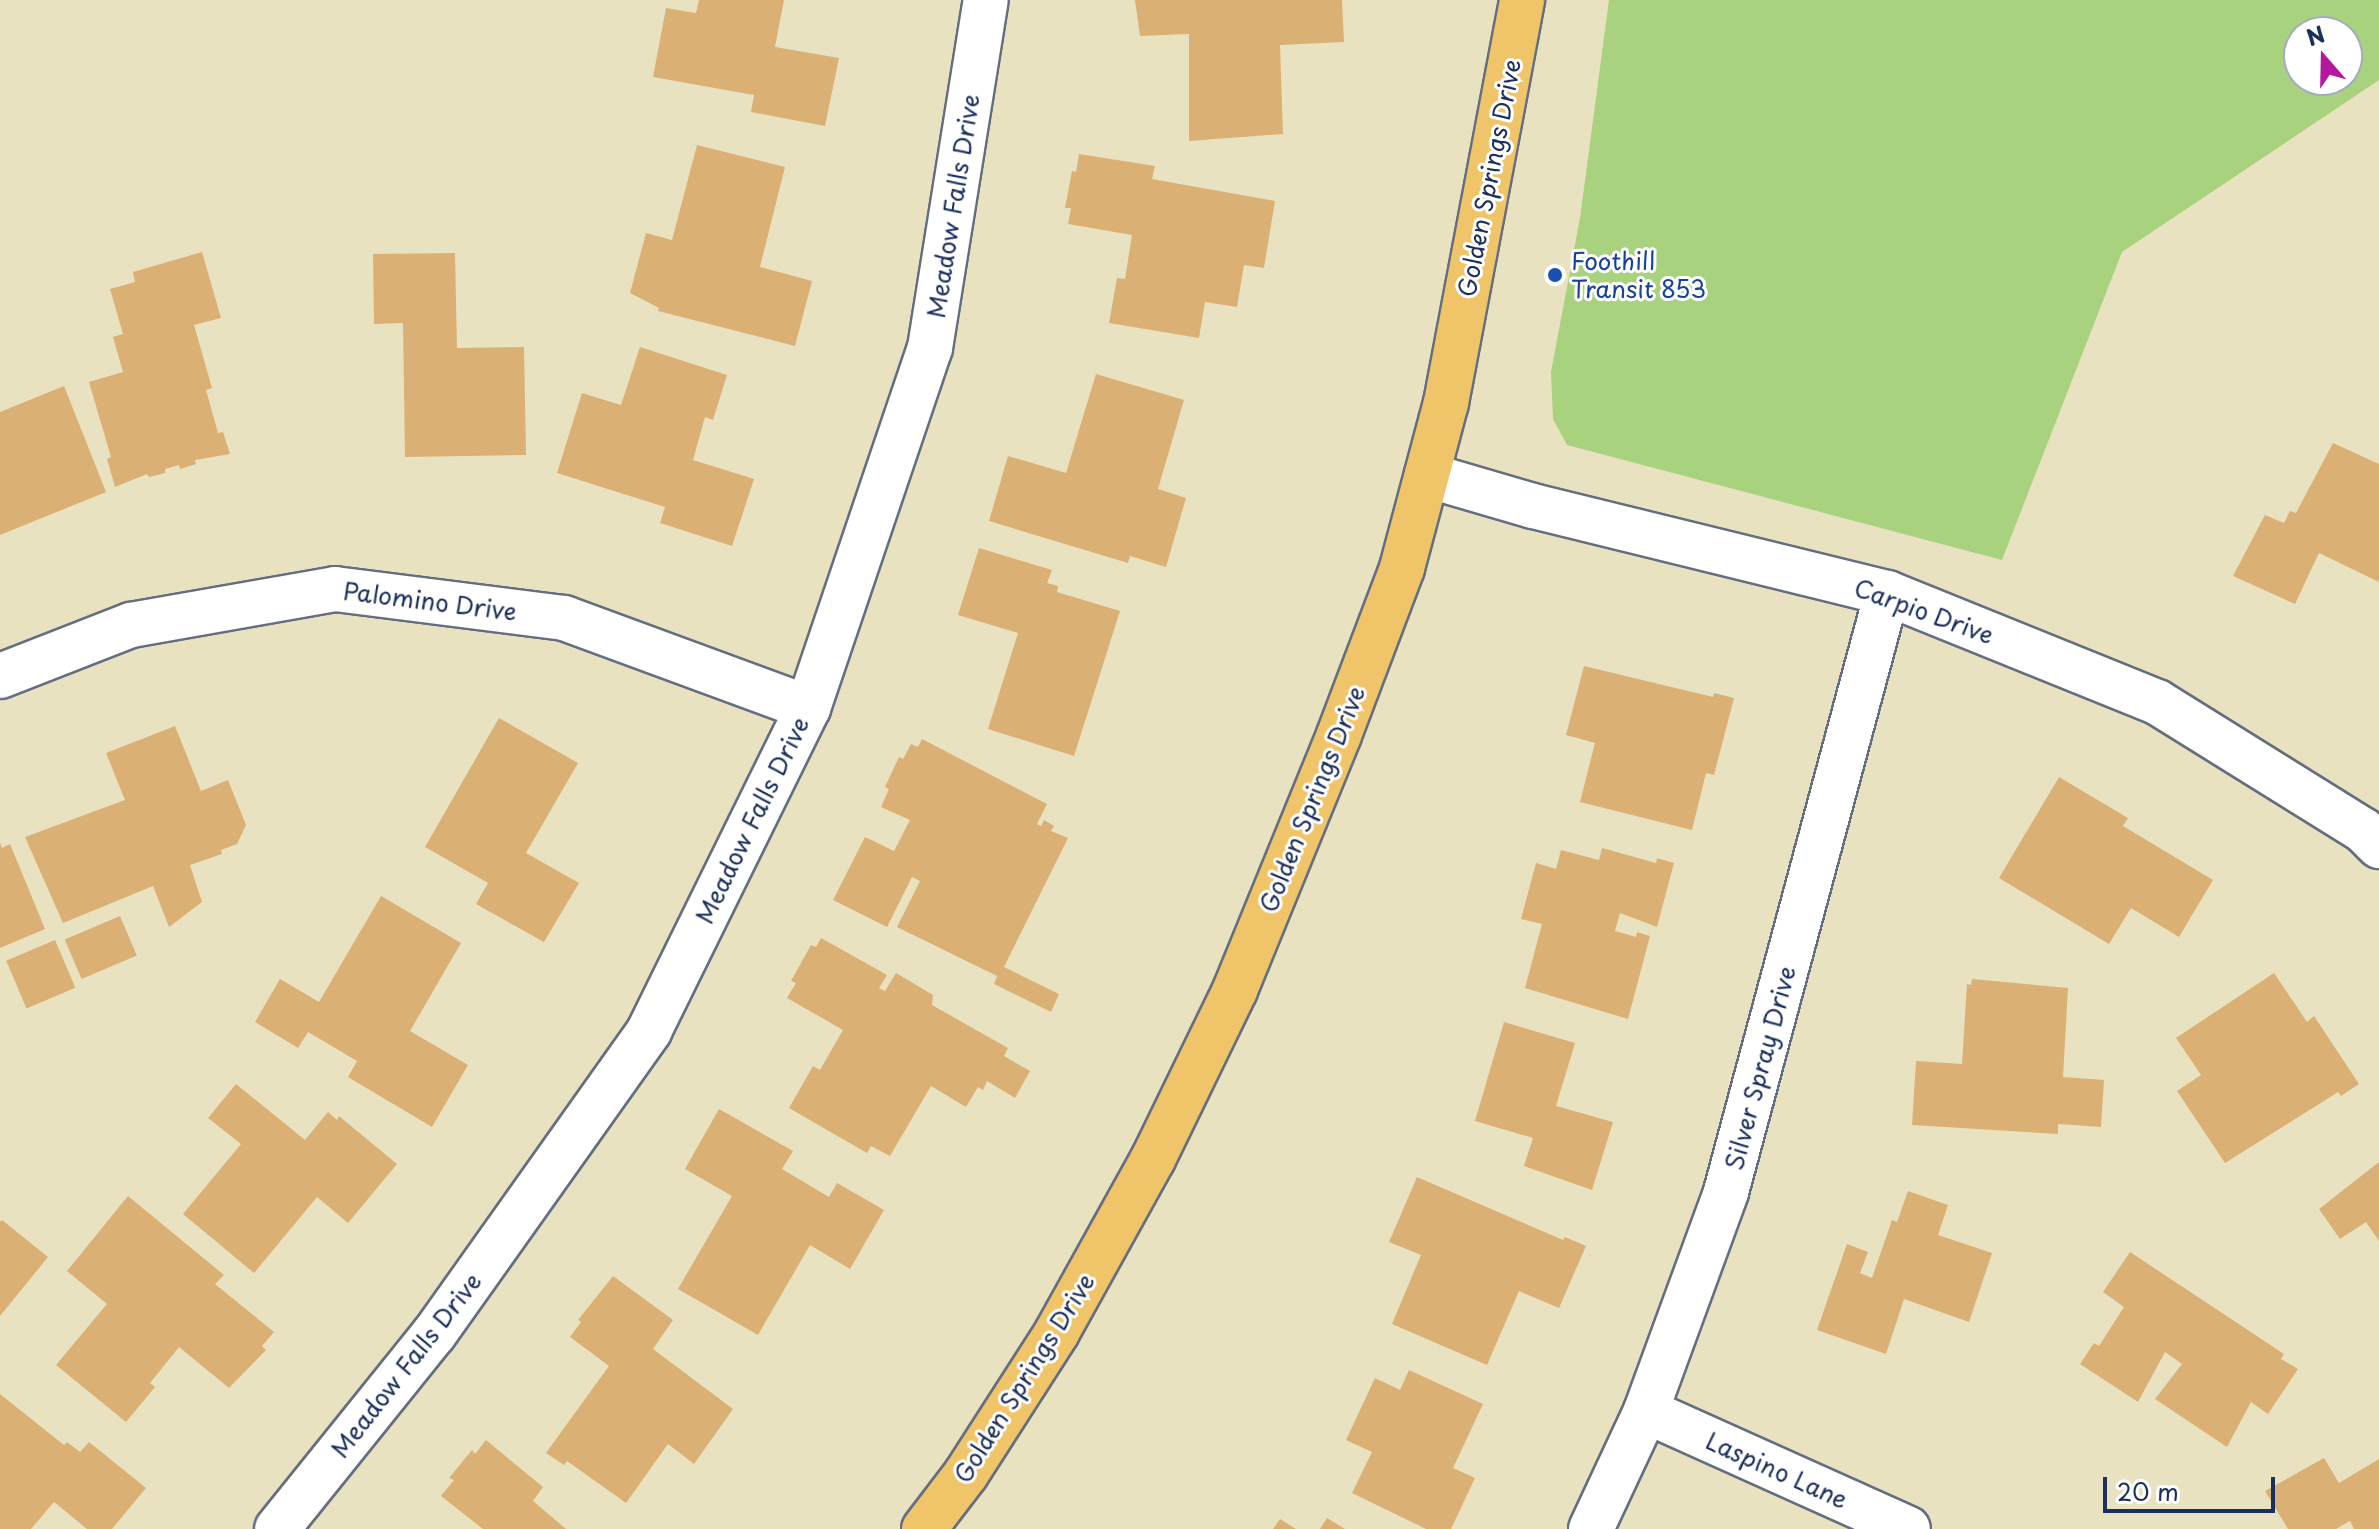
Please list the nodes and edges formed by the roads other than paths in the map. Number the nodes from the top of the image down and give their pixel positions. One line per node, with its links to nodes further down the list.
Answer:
1 (986, 0): 6 (street, Meadow Falls Drive)
2 (1522, 0): 3 (main road, Golden Springs Drive)
3 (1427, 475): 4 (street, Carpio Drive); 10 (main road, Golden Springs Drive)
4 (1887, 593): 7 (street, Carpio Drive); 8 (street, Silver Spray Drive)
5 (0, 676): 6 (street, Palomino Drive)
6 (808, 708): 9 (street, Meadow Falls Drive)
7 (2374, 829)
8 (1646, 1411): 11 (street, Silver Spray Drive); 12 (street, Laspino Lane)
9 (277, 1529)
10 (924, 1529)
11 (1591, 1529)
12 (1908, 1529)

